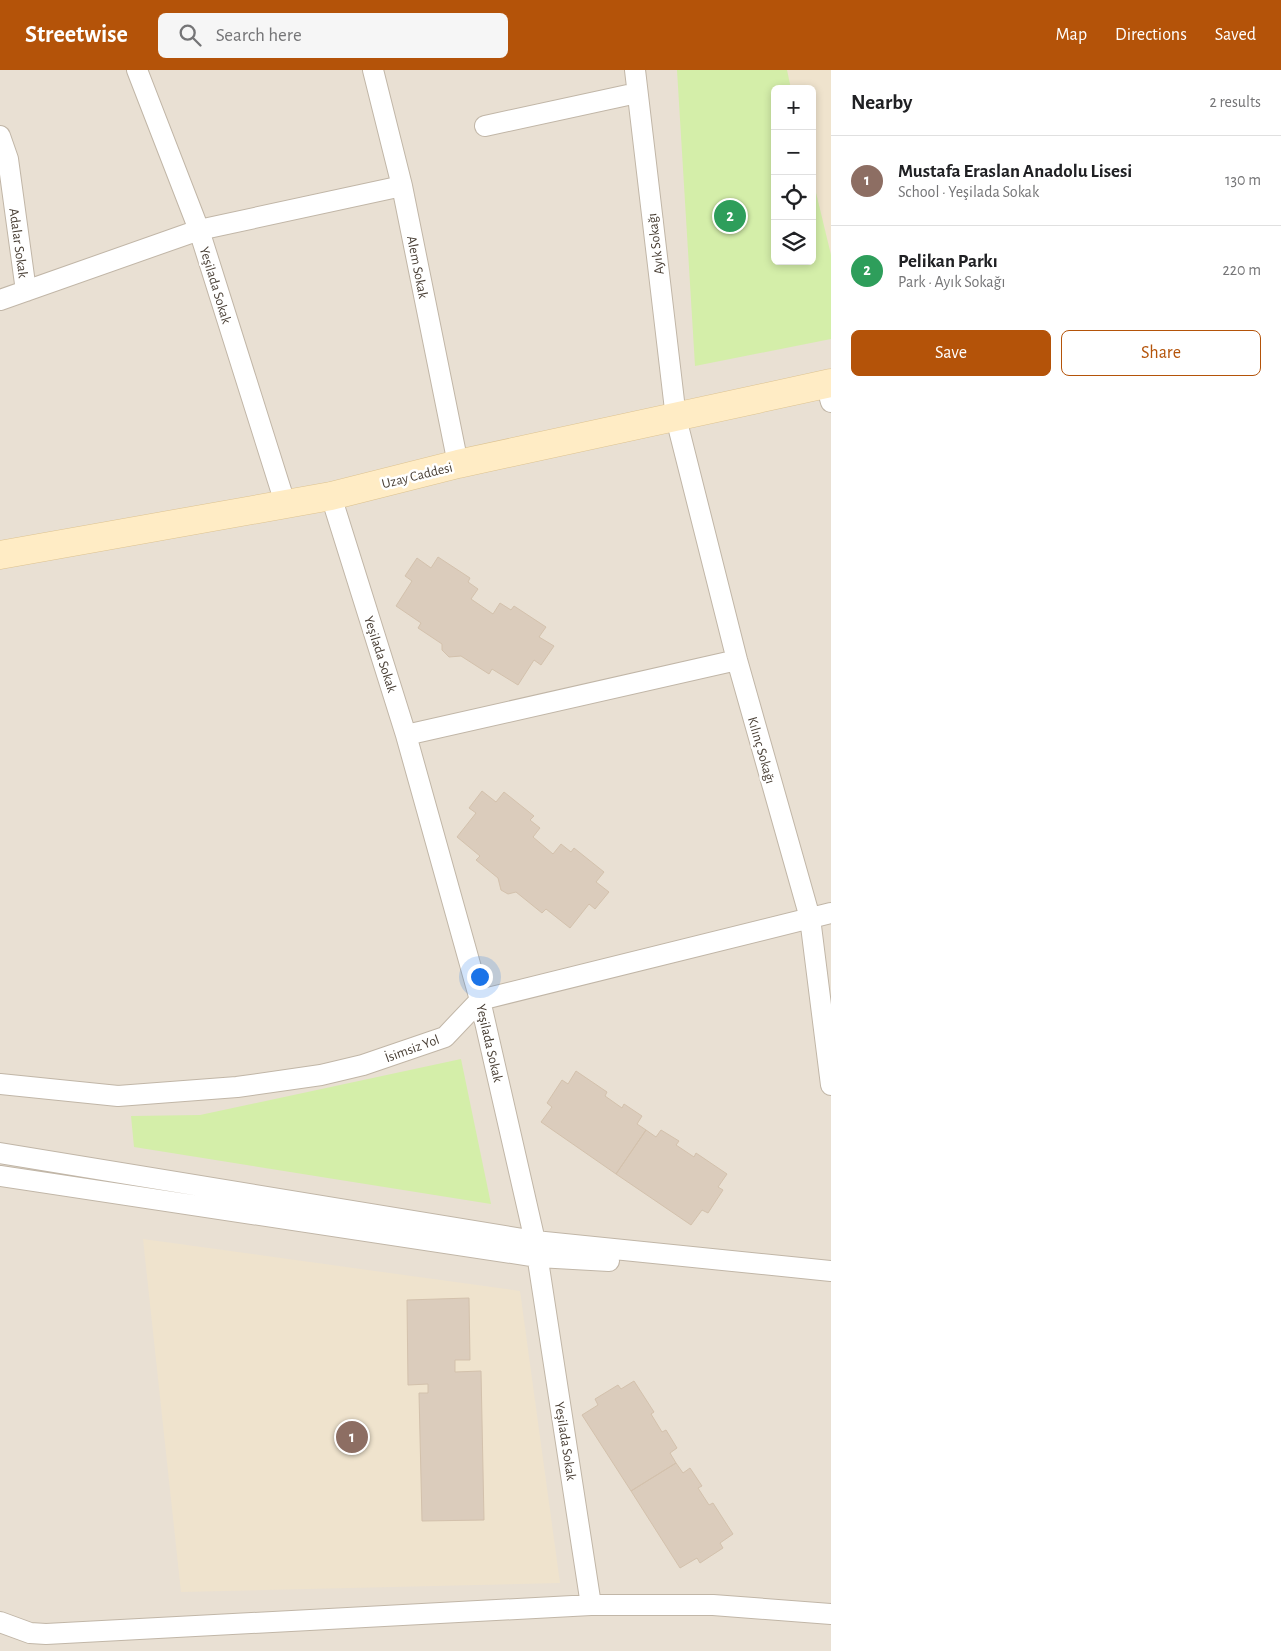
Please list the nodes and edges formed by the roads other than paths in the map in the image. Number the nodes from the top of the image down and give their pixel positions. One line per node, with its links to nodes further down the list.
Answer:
1 (137, 70): 8 (street, Yeşilada Sokak)
2 (373, 70): 7 (street, Alem Sokak)
3 (635, 70): 4 (street, Ayık Sokağı)
4 (637, 93): 5 (street); 12 (street, Ayık Sokağı)
5 (485, 126)
6 (0, 136): 9 (street, Adalar Sokak)
7 (402, 186): 8 (street); 13 (street, Alem Sokak)
8 (199, 230): 9 (street); 15 (street, Yeşilada Sokak)
9 (26, 291): 10 (street)
10 (0, 300)
11 (829, 390): 12 (main road, Uzay Caddesi)
12 (676, 418): 13 (main road, Uzay Caddesi); 17 (street, Kılınç Sokağı)
13 (458, 464): 14 (main road, Uzay Caddesi)
14 (331, 496): 15 (main road, Uzay Caddesi); 18 (street, Yeşilada Sokak)
15 (285, 503): 16 (main road, Uzay Caddesi)
16 (0, 555)
17 (737, 660): 18 (street); 20 (street, Kılınç Sokağı)
18 (406, 735): 21 (street, Yeşilada Sokak)
19 (831, 913): 20 (street)
20 (810, 918): 21 (street); 23 (street, Kılınç Sokağı)
21 (480, 1000): 22 (street, İsimsiz Yol); 26 (street, Yeşilada Sokak)
22 (0, 1084)
23 (831, 1085)
24 (0, 1153): 26 (street)
25 (0, 1176): 26 (street)
26 (536, 1249): 27 (street); 28 (street, Yeşilada Sokak)
27 (831, 1272)
28 (591, 1605): 29 (street); 30 (street)
29 (831, 1614)
30 (0, 1622)

